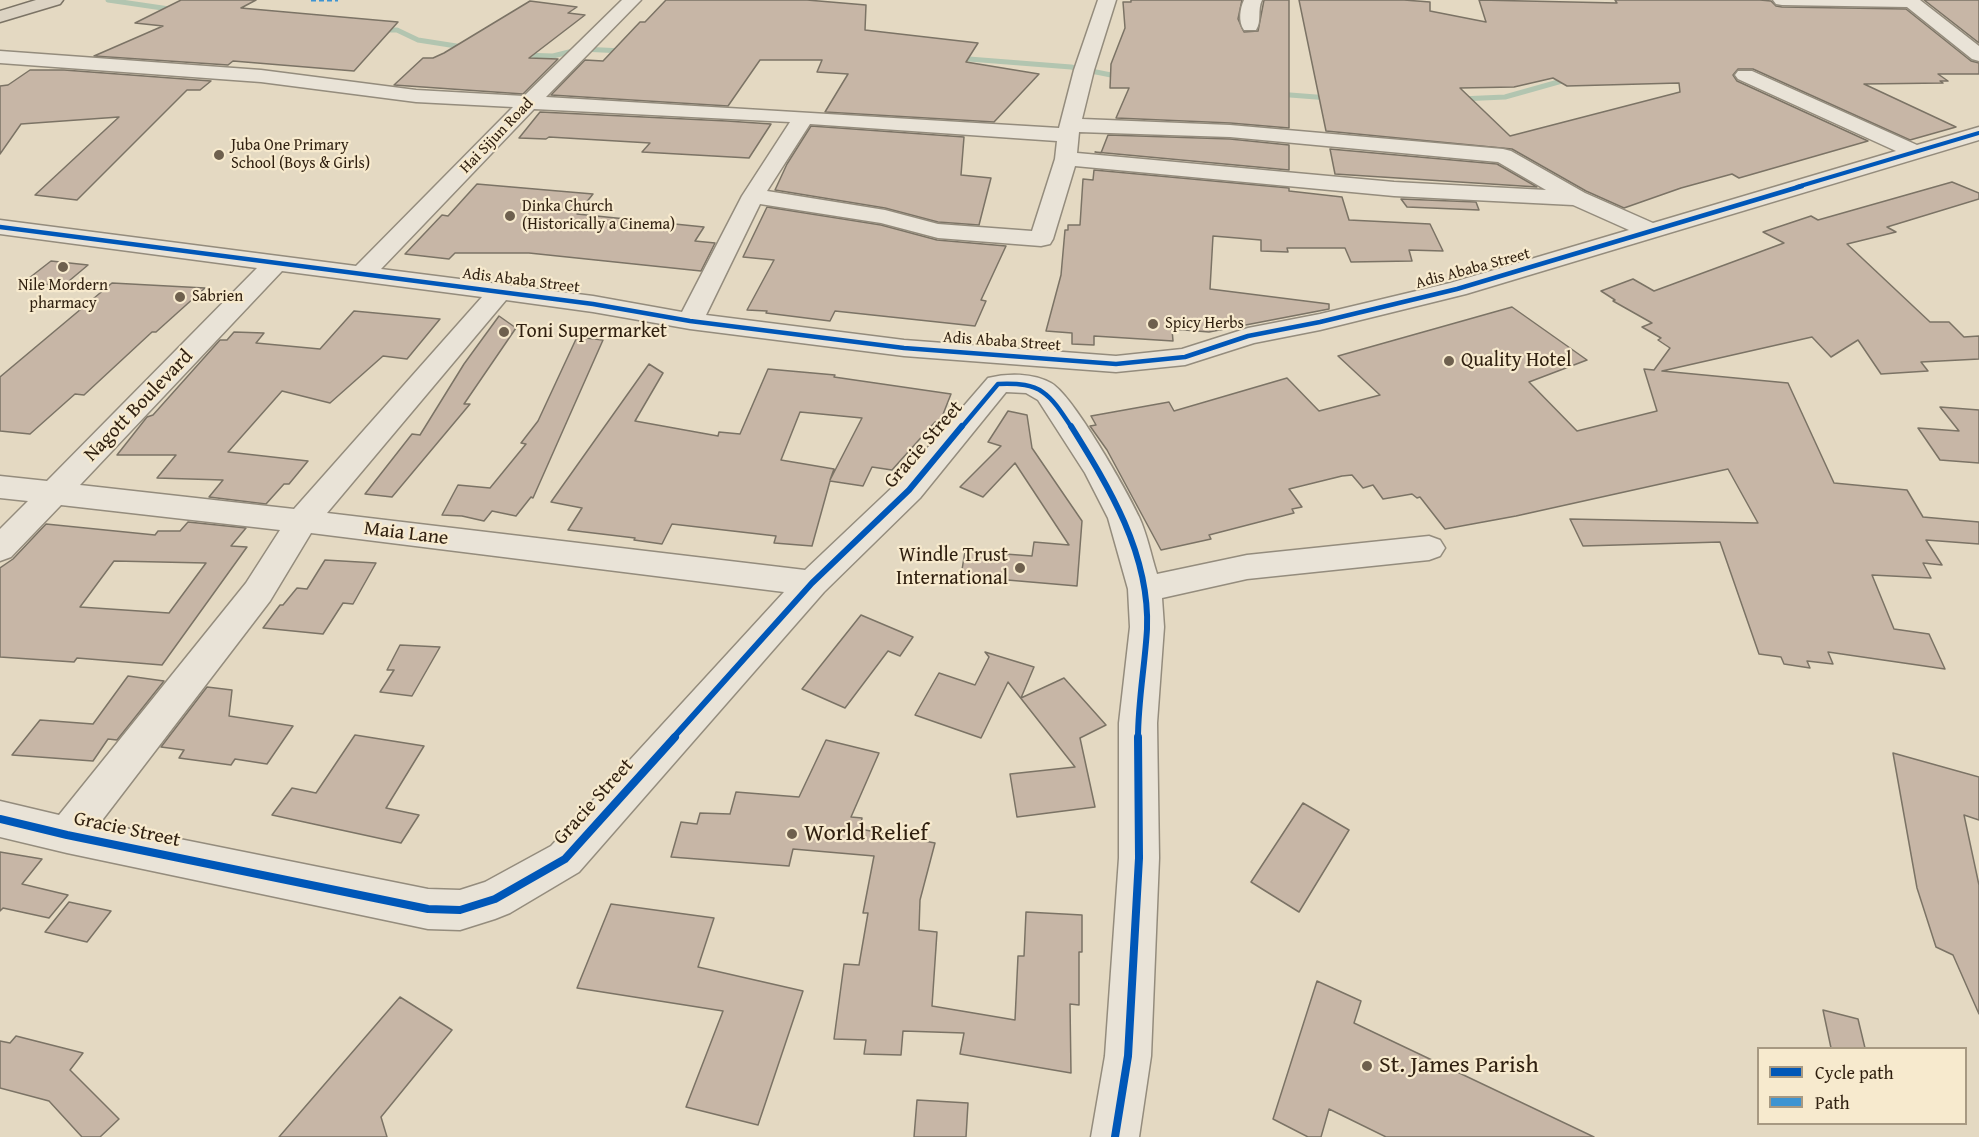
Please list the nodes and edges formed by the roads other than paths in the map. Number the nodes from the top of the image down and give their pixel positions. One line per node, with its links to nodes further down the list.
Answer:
1 (54, 0): 7 (main road)
2 (632, 0): 12 (street, Hai Sijun Road)
3 (1107, 0): 14 (street)
4 (1253, 0): 8 (street)
5 (1782, 0): 6 (street)
6 (1911, 1): 9 (street)
7 (0, 16)
8 (1250, 26)
9 (1979, 55)
10 (0, 57): 12 (street)
11 (1745, 75): 17 (street)
12 (528, 103): 13 (street); 25 (street, Hai Sijun Road)
13 (804, 117): 14 (street); 20 (street)
14 (1069, 130): 15 (street); 18 (street)
15 (1316, 139): 19 (street); 21 (street)
16 (1974, 139): 17 (street, Adis Ababa Street)
17 (1914, 151): 23 (street, Adis Ababa Street)
18 (1066, 159): 19 (street); 20 (street)
19 (1316, 181): 21 (street)
20 (753, 196): 27 (street)
21 (1577, 198): 23 (street)
22 (0, 227): 24 (street, Adis Ababa Street)
23 (1651, 231): 28 (street, Adis Ababa Street)
24 (277, 262): 25 (street, Adis Ababa Street); 30 (street, Nagott Boulevard)
25 (363, 273): 26 (street, Adis Ababa Street)
26 (500, 292): 27 (street, Adis Ababa Street); 31 (street)
27 (690, 321): 28 (street, Adis Ababa Street)
28 (1014, 374): 34 (street, Gracie Street); 35 (street)
29 (0, 487): 30 (street, Maia Lane)
30 (55, 493): 31 (street, Maia Lane); 33 (street, Nagott Boulevard)
31 (302, 521): 34 (street, Maia Lane); 37 (street)
32 (1429, 548): 35 (street)
33 (0, 549)
34 (812, 583): 37 (street, Gracie Street)
35 (1145, 589): 38 (street)
36 (0, 819): 37 (street, Gracie Street)
37 (67, 835)
38 (1116, 1137)

